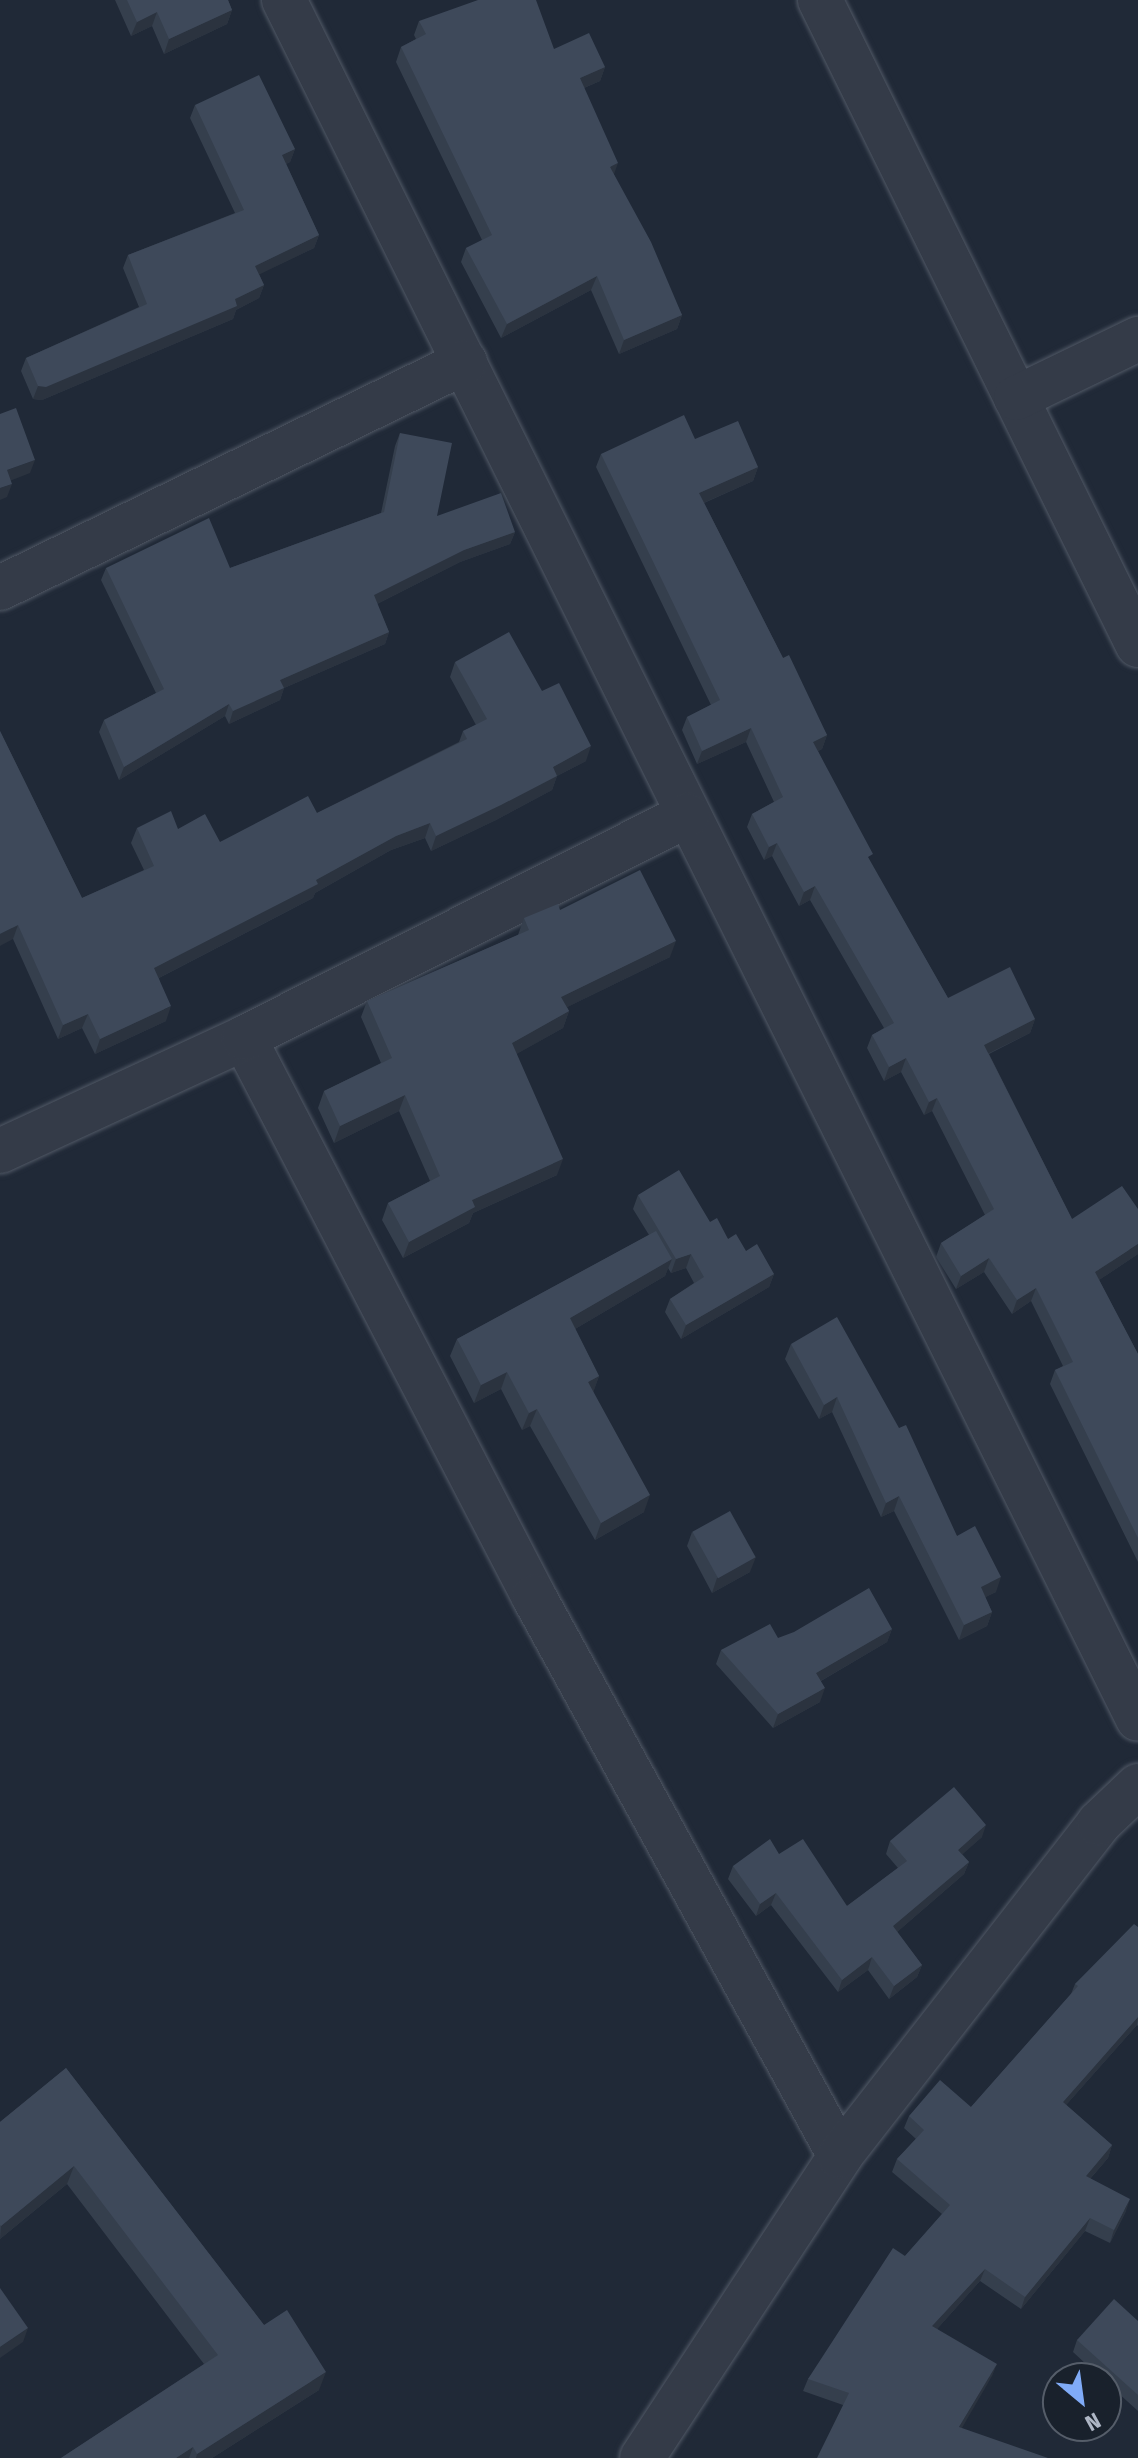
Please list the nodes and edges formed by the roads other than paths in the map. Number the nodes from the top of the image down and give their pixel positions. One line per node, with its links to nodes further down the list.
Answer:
1 (284, 0): 4 (street)
2 (820, 0): 5 (street)
3 (1138, 339): 5 (street)
4 (465, 362): 6 (street); 8 (street)
5 (1016, 398): 7 (street)
6 (0, 588)
7 (1138, 645)
8 (687, 815): 9 (street); 11 (street)
9 (244, 1038): 10 (street); 13 (street)
10 (0, 1151)
11 (1138, 1719)
12 (1138, 1786): 13 (street)
13 (840, 2156): 14 (street)
14 (642, 2458)

